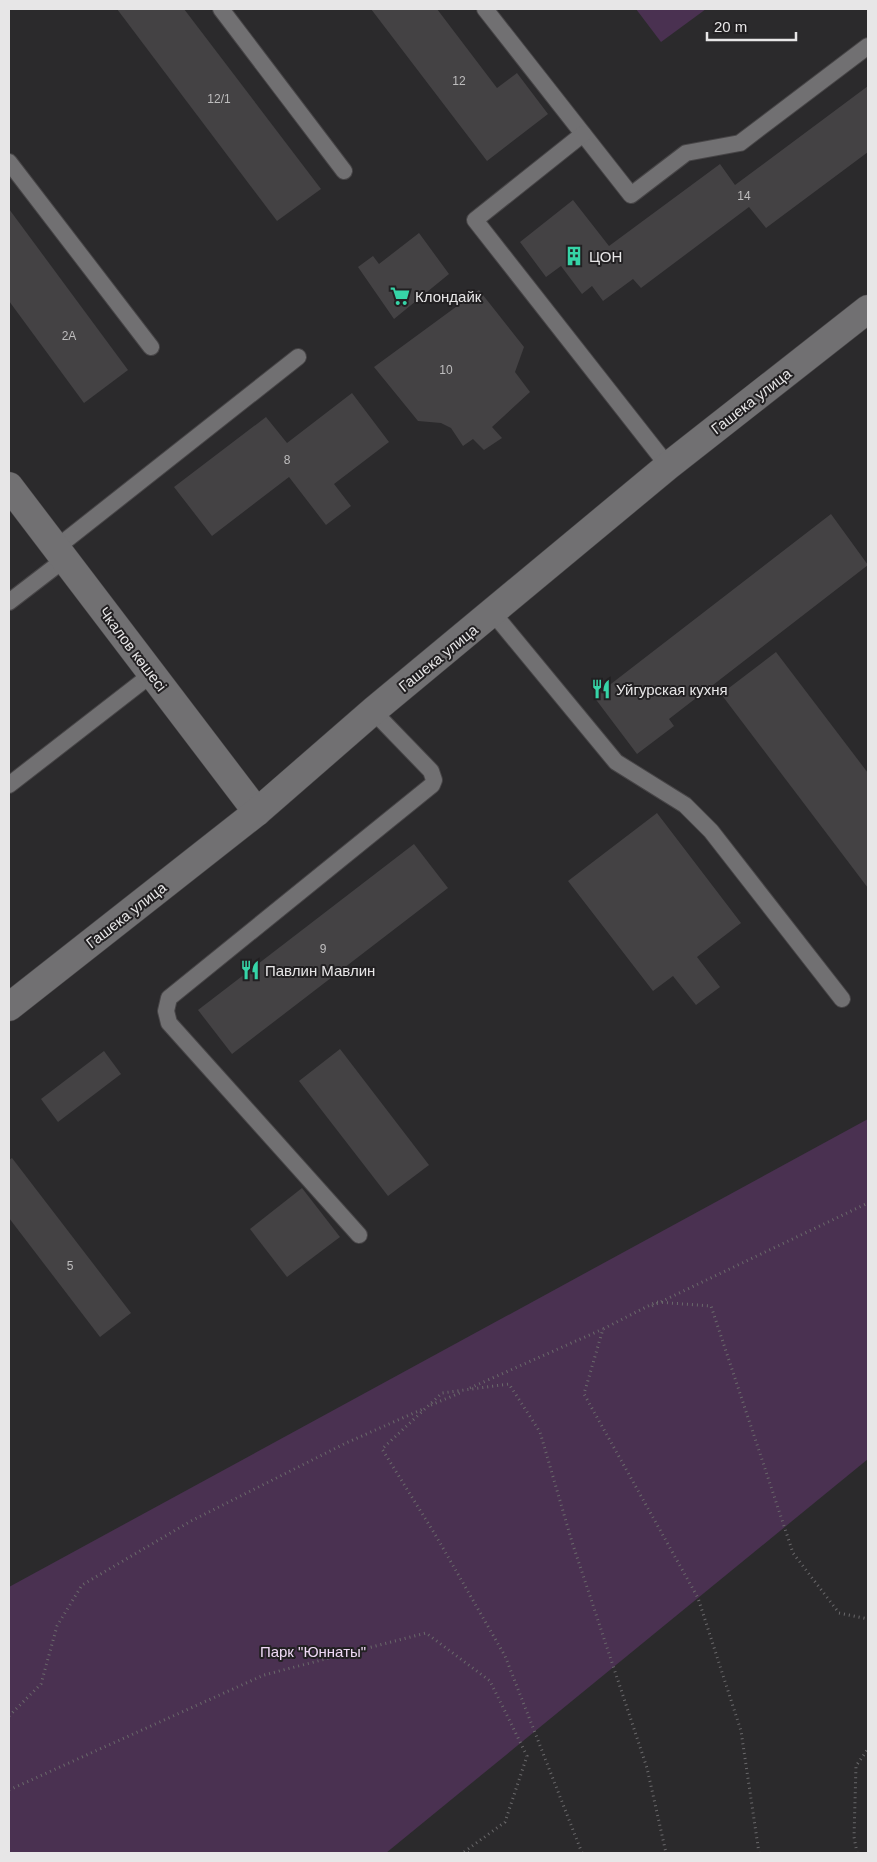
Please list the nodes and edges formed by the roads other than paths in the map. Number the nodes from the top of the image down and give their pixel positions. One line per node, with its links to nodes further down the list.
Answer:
1 (221, 9): 6 (lane)
2 (485, 9): 4 (lane)
3 (868, 46): 4 (lane)
4 (583, 134): 10 (lane)
5 (9, 162): 8 (lane)
6 (344, 170)
7 (868, 309): 10 (main road, Гашека улица)
8 (151, 346)
9 (298, 357): 12 (lane)
10 (668, 466): 14 (main road, Гашека улица)
11 (9, 486): 12 (main road, Чкалов көшесі)
12 (60, 553): 13 (lane); 15 (main road, Чкалов көшесі)
13 (9, 602)
14 (493, 613): 16 (main road, Гашека улица); 19 (lane)
15 (152, 674): 17 (lane); 18 (main road, Чкалов көшесі)
16 (373, 712): 18 (main road, Гашека улица); 21 (lane)
17 (9, 785)
18 (257, 812): 20 (main road, Гашека улица)
19 (842, 999)
20 (9, 1007)
21 (359, 1235)

